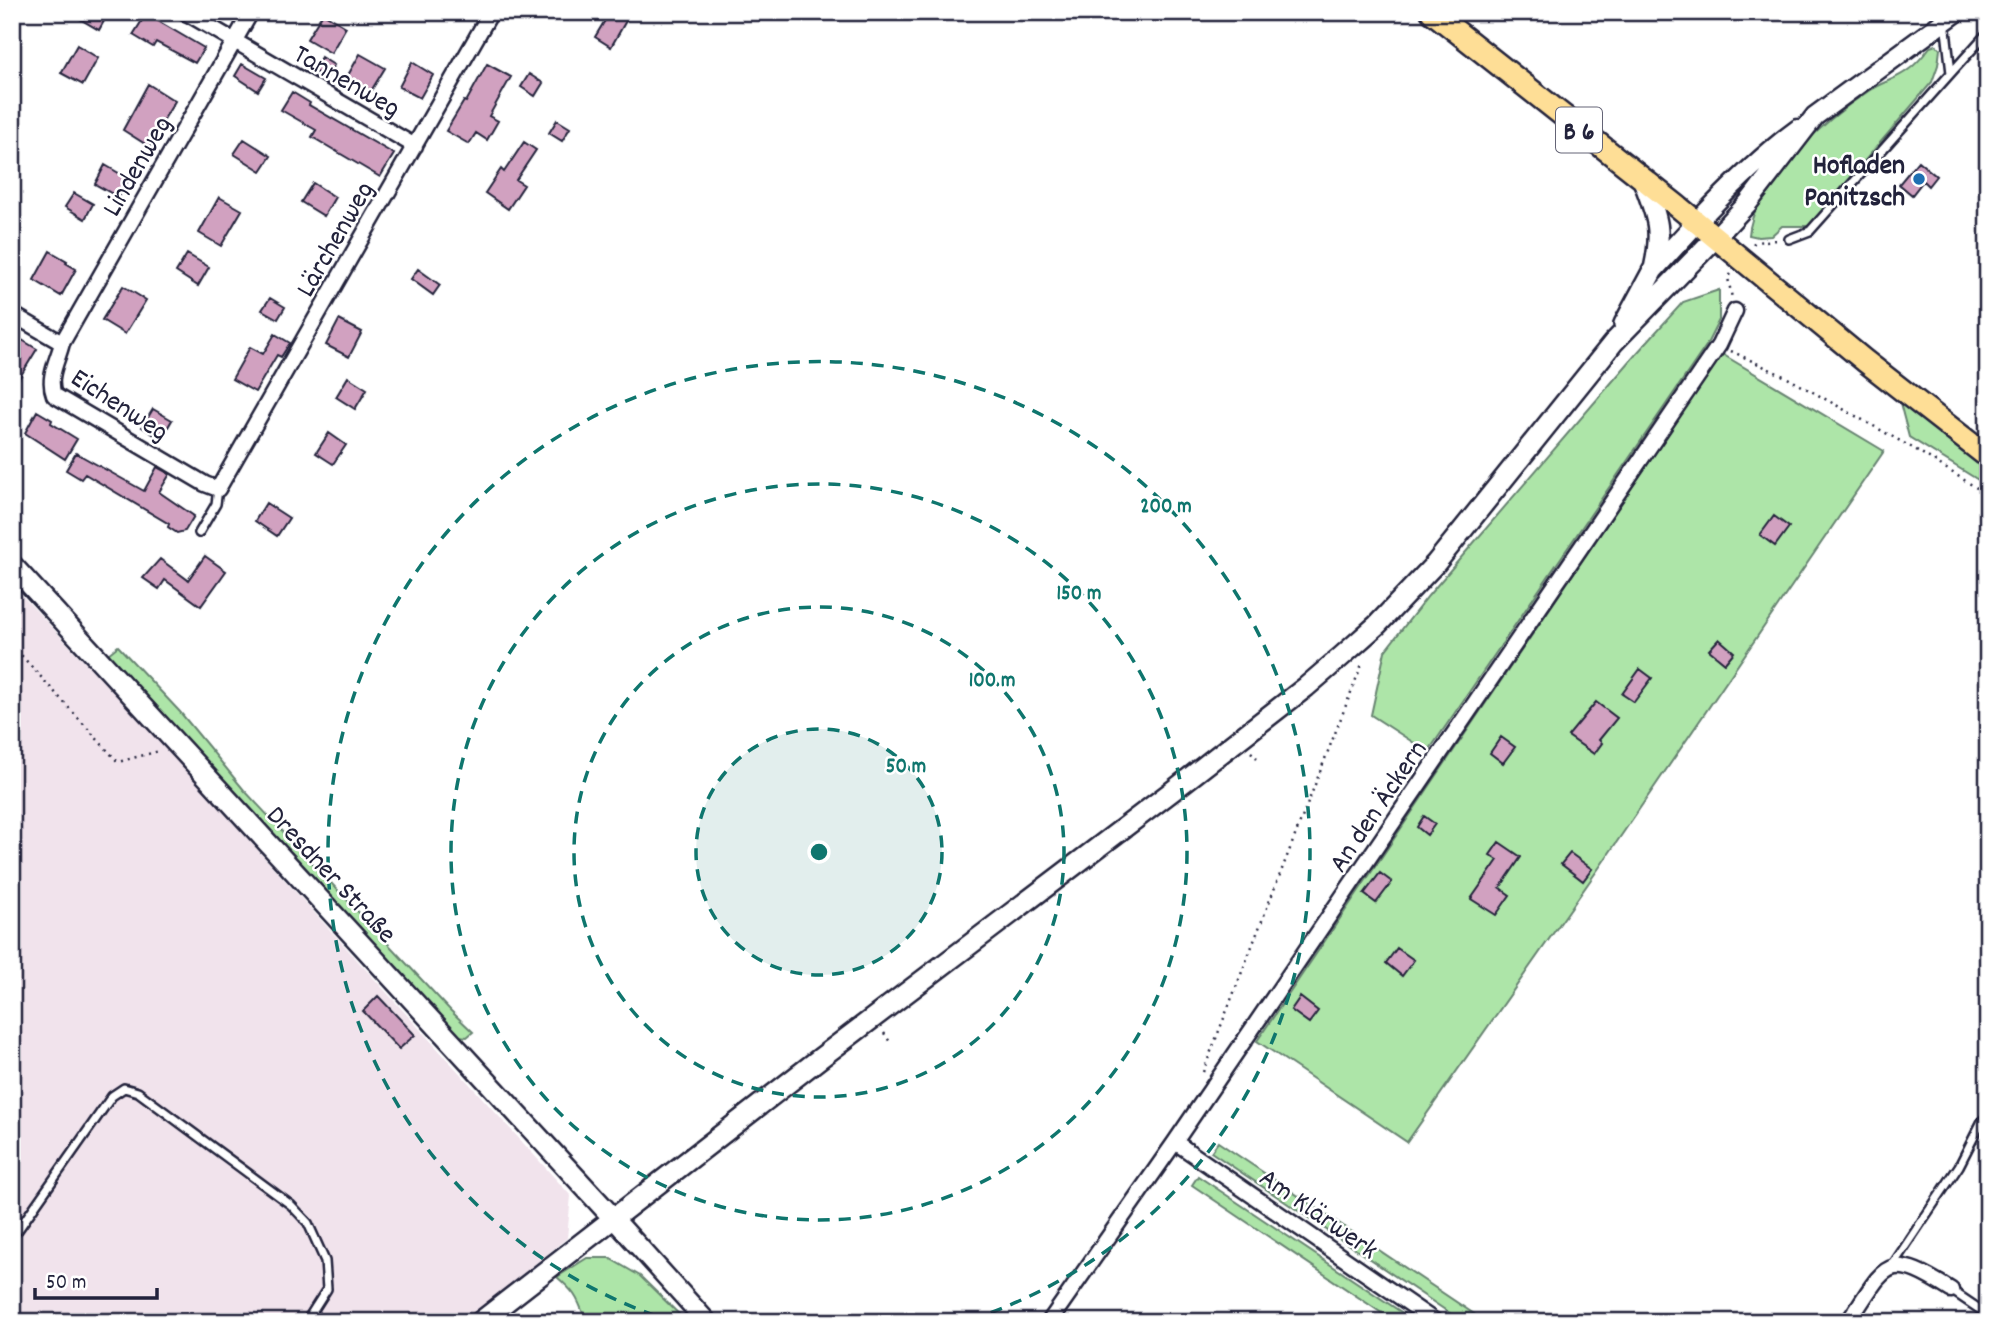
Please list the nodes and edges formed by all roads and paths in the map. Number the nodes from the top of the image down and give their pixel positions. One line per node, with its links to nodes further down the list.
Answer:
1 (185, 12): 7 (street, Tannenweg)
2 (251, 12): 7 (street, Lindenweg)
3 (491, 12): 10 (street, Lärchenweg)
4 (1432, 12): 11 (main road, B 6)
5 (1951, 16): 8 (lane); 9 (street)
6 (1988, 32): 8 (lane)
7 (234, 41): 10 (street, Tannenweg); 19 (street, Lindenweg)
8 (1951, 73): 14 (lane)
9 (1815, 116): 12 (street); 13 (street)
10 (415, 146): 23 (street, Lärchenweg)
11 (1643, 180): 12 (main road, B 6); 16 (main road)
12 (1697, 222): 13 (main road, B 6); 16 (main road)
13 (1716, 237): 15 (main road, B 6); 20 (main road)
14 (1789, 239): 15 (path)
15 (1741, 259): 17 (path); 22 (main road, B 6)
16 (1653, 270): 20 (main road)
17 (1735, 312): 21 (street, An den Äckern)
18 (12, 314): 19 (street, Eichenweg)
19 (62, 343): 23 (street, Eichenweg)
20 (1613, 343): 33 (main road)
21 (1719, 345): 24 (path); 32 (street, An den Äckern)
22 (1988, 457)
23 (218, 489): 25 (lane)
24 (1988, 495)
25 (199, 533)
26 (12, 565): 33 (main road, Dresdner Straße)
27 (12, 646): 29 (path)
28 (1362, 663): 30 (path)
29 (148, 754)
30 (1200, 1077)
31 (1988, 1114): 37 (lane)
32 (1175, 1142): 43 (street, An den Äckern); 44 (street, Am Klärwerk)
33 (614, 1219): 41 (main road); 42 (street)
34 (1981, 1224): 35 (path)
35 (1988, 1229)
36 (12, 1233): 40 (lane)
37 (1892, 1266): 38 (street); 45 (street)
38 (1951, 1290): 39 (lane)
39 (1988, 1315)
40 (306, 1322)
41 (480, 1322)
42 (707, 1322)
43 (1049, 1322)
44 (1436, 1322)
45 (1848, 1322)

